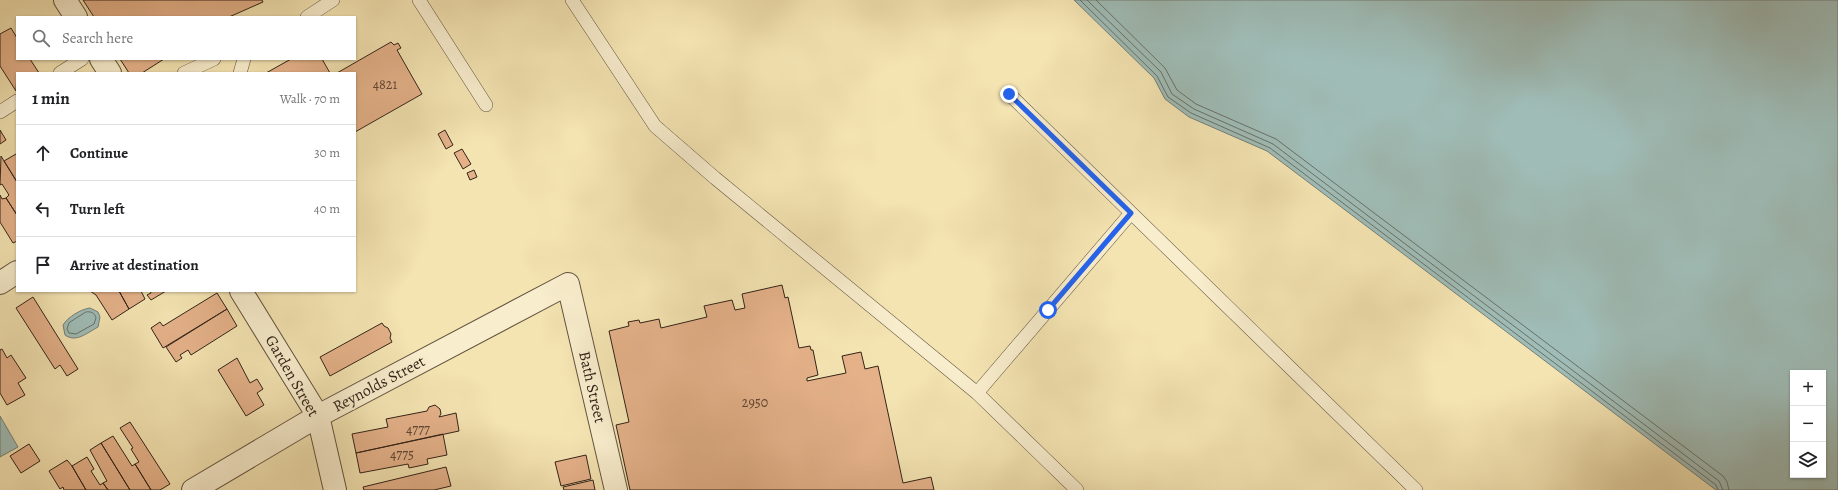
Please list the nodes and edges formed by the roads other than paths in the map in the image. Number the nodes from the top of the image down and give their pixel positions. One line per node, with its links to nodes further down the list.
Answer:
1 (66, 0): 5 (street)
2 (333, 0): 6 (lane)
3 (419, 0): 17 (lane)
4 (572, 0): 24 (lane)
5 (75, 16)
6 (309, 16)
7 (80, 60): 11 (lane)
8 (102, 60): 12 (street)
9 (212, 60): 13 (lane)
10 (244, 60): 14 (lane)
11 (62, 72)
12 (109, 72)
13 (186, 72)
14 (240, 72)
15 (1009, 94): 19 (lane)
16 (16, 102): 18 (lane)
17 (486, 105)
18 (0, 112)
19 (1131, 213): 24 (lane); 30 (lane)
20 (16, 273): 21 (street)
21 (0, 283)
22 (568, 284): 25 (street, Reynolds Street); 28 (street, Bath Street)
23 (242, 292): 25 (street, Garden Street)
24 (977, 393): 29 (lane)
25 (318, 416): 26 (street, Reynolds Street); 27 (street, Garden Street)
26 (193, 490)
27 (335, 490)
28 (616, 490)
29 (1077, 490)
30 (1416, 490)

